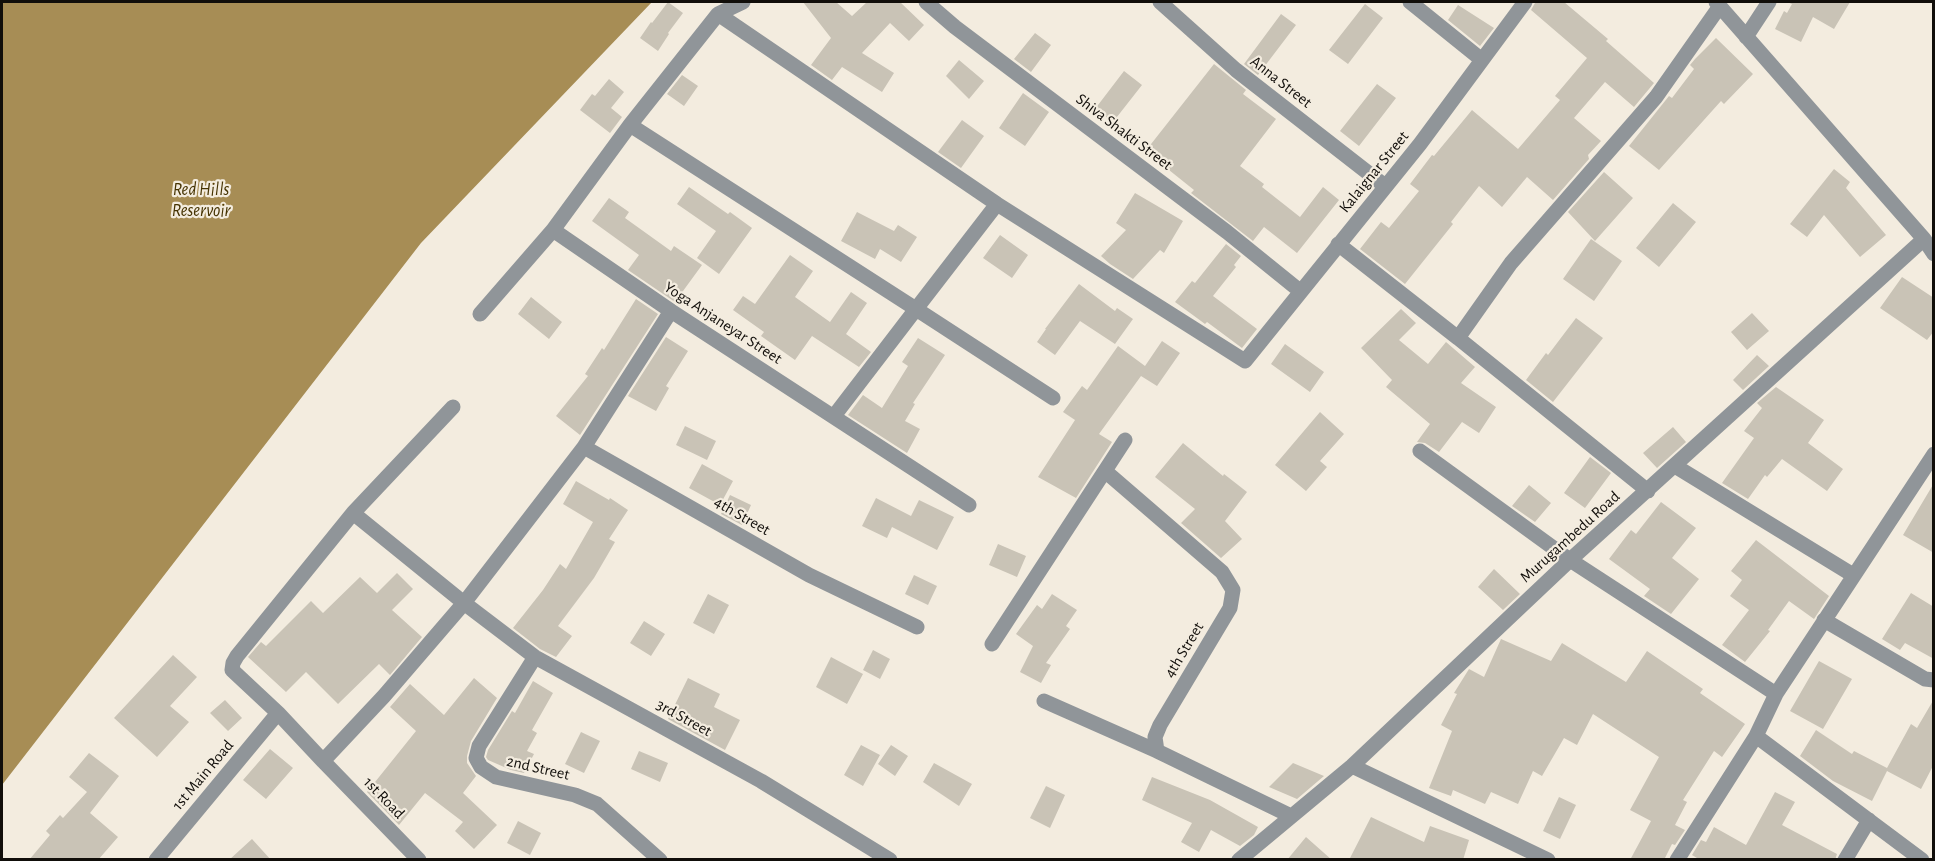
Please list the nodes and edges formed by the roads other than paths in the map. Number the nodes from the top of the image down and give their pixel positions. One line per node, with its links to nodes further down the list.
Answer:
1 (743, 2): 8 (street)
2 (926, 2): 18 (street, Shiva Shakti Street)
3 (1160, 2): 12 (street, Anna Street)
4 (1410, 2): 10 (street)
5 (1525, 2): 10 (street, Kalaignar Street)
6 (1769, 2): 9 (street)
7 (1718, 4): 9 (street); 22 (street)
8 (718, 14): 11 (street); 13 (street)
9 (1746, 37): 15 (street)
10 (1482, 60): 12 (street, Kalaignar Street)
11 (630, 125): 14 (street); 19 (street)
12 (1385, 186): 16 (street, Kalaignar Street)
13 (996, 204): 18 (street, Kalaignar Street); 19 (street)
14 (552, 230): 20 (street, Yoga Anjaneyar Street); 21 (street)
15 (1924, 239): 17 (street); 30 (street, Murugambedu Road)
16 (1338, 244): 18 (street, Kalaignar Street); 22 (street)
17 (1934, 254)
18 (1300, 291)
19 (916, 309): 23 (street); 25 (street)
20 (671, 311): 25 (street, Yoga Anjaneyar Street); 27 (street)
21 (480, 314)
22 (1458, 338): 32 (street)
23 (1053, 398)
24 (453, 407): 34 (street)
25 (834, 416): 33 (street, Yoga Anjaneyar Street)
26 (1125, 440): 31 (street)
27 (584, 447): 37 (street); 39 (street, 4th Street)
28 (1420, 451): 35 (street)
29 (1934, 454): 36 (street)
30 (1675, 466): 32 (street, Murugambedu Road); 36 (street)
31 (1105, 471): 40 (street); 47 (street, 4th Street)
32 (1648, 491): 35 (street, Murugambedu Road)
33 (969, 505)
34 (353, 513): 37 (street, 3rd Street); 45 (street, 1st Road)
35 (1570, 560): 43 (street); 49 (street, Murugambedu Road)
36 (1853, 575): 38 (street)
37 (464, 603): 41 (street, 3rd Street); 48 (street)
38 (1824, 620): 42 (street); 43 (street)
39 (917, 627)
40 (992, 644)
41 (535, 657): 54 (street, 2nd Street); 55 (street, 3rd Street)
42 (1934, 680)
43 (1776, 694): 46 (street)
44 (1044, 701): 47 (street)
45 (278, 713): 48 (street, 1st Road); 52 (street, 1st Main Road)
46 (1756, 736): 51 (street); 58 (street)
47 (1157, 751): 50 (street)
48 (323, 761): 53 (street, 1st Road)
49 (1352, 766): 50 (street, Murugambedu Road); 57 (street)
50 (1291, 816): 56 (street, Murugambedu Road)
51 (1869, 820): 59 (street); 60 (street)
52 (162, 858)
53 (419, 860)
54 (660, 860)
55 (890, 860)
56 (1239, 860)
57 (1548, 860)
58 (1677, 860)
59 (1845, 860)
60 (1922, 860)

